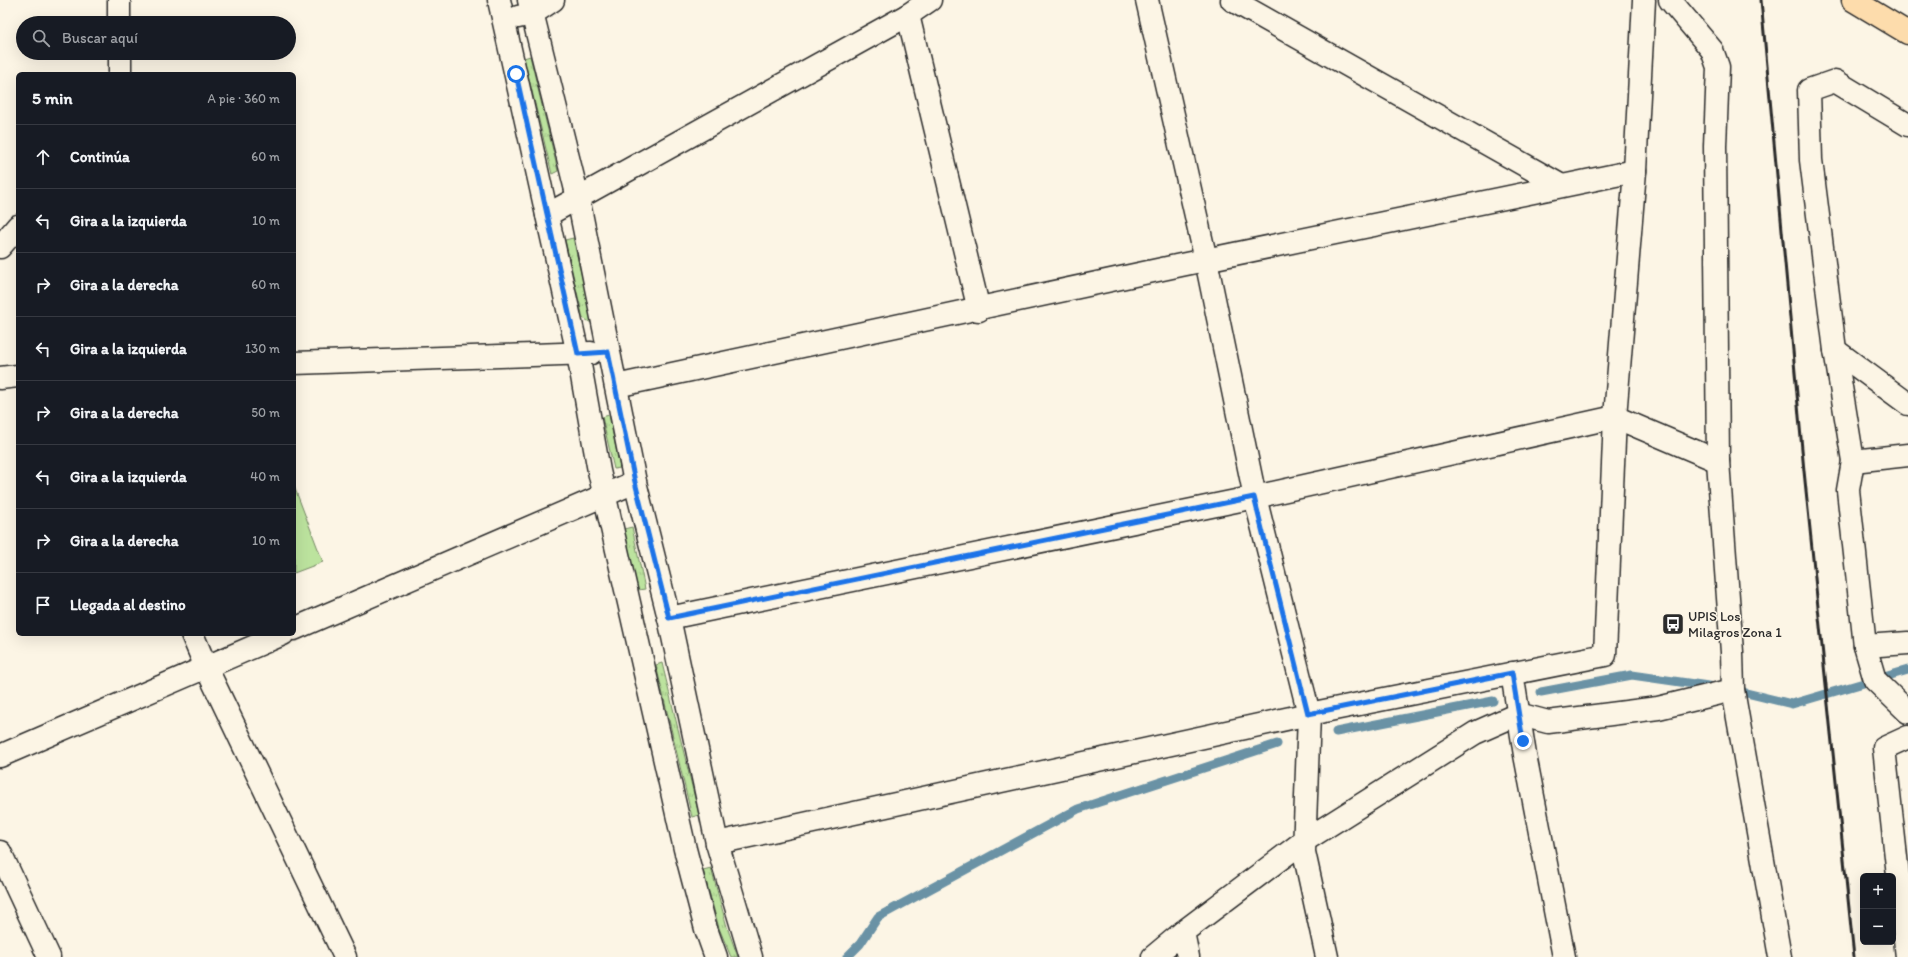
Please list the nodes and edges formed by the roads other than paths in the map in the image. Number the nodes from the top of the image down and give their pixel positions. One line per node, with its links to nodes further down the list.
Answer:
1 (119, 0): 12 (street)
2 (499, 0): 13 (street)
3 (553, 0): 10 (street)
4 (930, 0): 11 (street)
5 (1147, 0): 24 (street)
6 (1232, 0): 19 (street)
7 (1644, 0): 18 (street)
8 (1670, 0): 36 (street)
9 (1852, 0): 14 (highway)
10 (530, 7): 13 (street); 20 (street)
11 (908, 15): 20 (street); 25 (street)
12 (119, 16)
13 (504, 21): 21 (street)
14 (1908, 33)
15 (120, 60): 16 (street)
16 (120, 72)
17 (1908, 126): 26 (street)
18 (1635, 171): 19 (street); 34 (street)
19 (1560, 186): 24 (street)
20 (578, 198): 21 (street); 27 (street)
21 (547, 215): 28 (street)
22 (16, 228): 23 (street)
23 (0, 247)
24 (1206, 260): 25 (street); 40 (street)
25 (979, 310): 32 (street)
26 (1835, 350): 33 (street); 37 (street)
27 (608, 352): 28 (street); 32 (street)
28 (578, 354): 29 (street); 39 (street)
29 (296, 363)
30 (16, 376): 31 (street)
31 (0, 378)
32 (616, 386): 38 (street)
33 (1908, 404)
34 (1615, 417): 36 (street); 40 (street); 48 (street)
35 (1908, 455): 37 (street)
36 (1718, 461): 49 (street)
37 (1853, 461): 46 (street)
38 (635, 482): 39 (street); 41 (street)
39 (604, 496): 42 (street); 61 (street)
40 (1254, 497): 41 (street); 51 (street)
41 (669, 618): 56 (street)
42 (296, 628)
43 (193, 636): 47 (street)
44 (278, 636): 47 (street)
45 (1908, 643): 46 (street)
46 (1865, 646): 50 (street)
47 (206, 667): 54 (street); 60 (street)
48 (1512, 673): 51 (street); 52 (street)
49 (1733, 690): 52 (street); 67 (street)
50 (1908, 712)
51 (1308, 714): 55 (street); 56 (street)
52 (1518, 714): 55 (street); 66 (street)
53 (1908, 737): 68 (street)
54 (0, 756)
55 (1304, 840): 58 (street); 65 (street)
56 (717, 843): 62 (street)
57 (0, 852): 59 (street)
58 (1183, 932): 63 (street); 64 (street)
59 (49, 957)
60 (345, 957)
61 (716, 957)
62 (752, 957)
63 (1154, 957)
64 (1188, 957)
65 (1327, 957)
66 (1564, 957)
67 (1780, 957)
68 (1907, 957)

